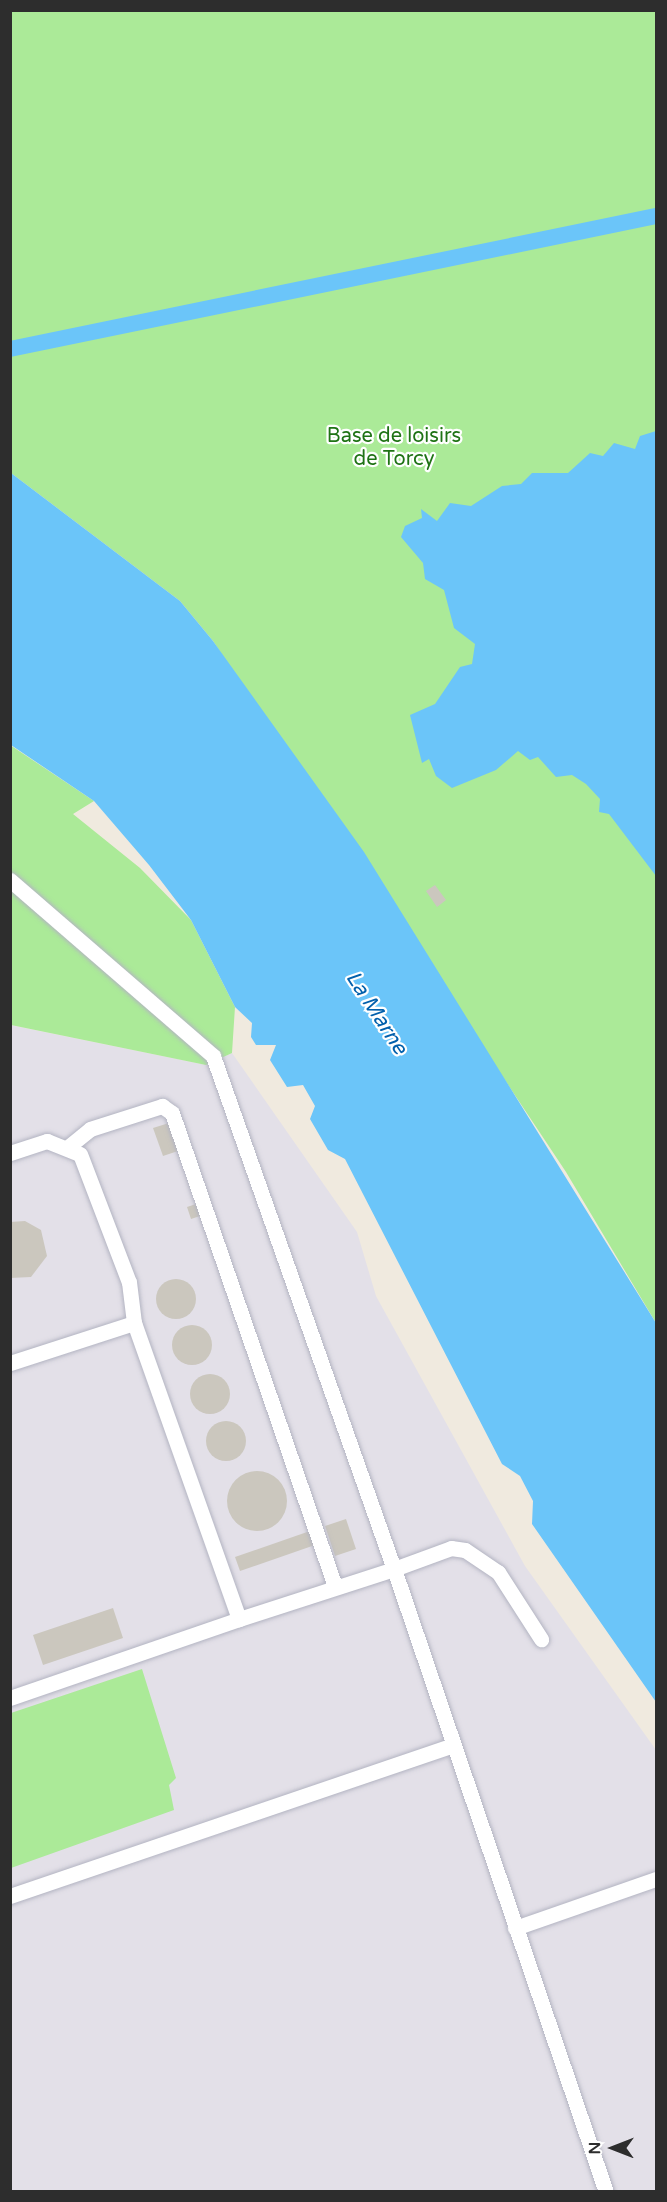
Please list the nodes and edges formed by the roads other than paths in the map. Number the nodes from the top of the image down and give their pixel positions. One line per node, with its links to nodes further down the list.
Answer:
1 (10, 880): 6 (lane)
2 (68, 1147): 3 (lane); 4 (lane); 7 (lane)
3 (10, 1153)
4 (134, 1323): 5 (lane); 8 (lane)
5 (10, 1363)
6 (394, 1569): 7 (lane); 9 (lane); 11 (lane)
7 (334, 1584): 8 (lane)
8 (239, 1620): 10 (lane)
9 (541, 1639)
10 (10, 1698)
11 (451, 1746): 13 (lane); 14 (lane)
12 (657, 1879): 14 (lane)
13 (10, 1896)
14 (515, 1928): 15 (lane)
15 (606, 2192)

